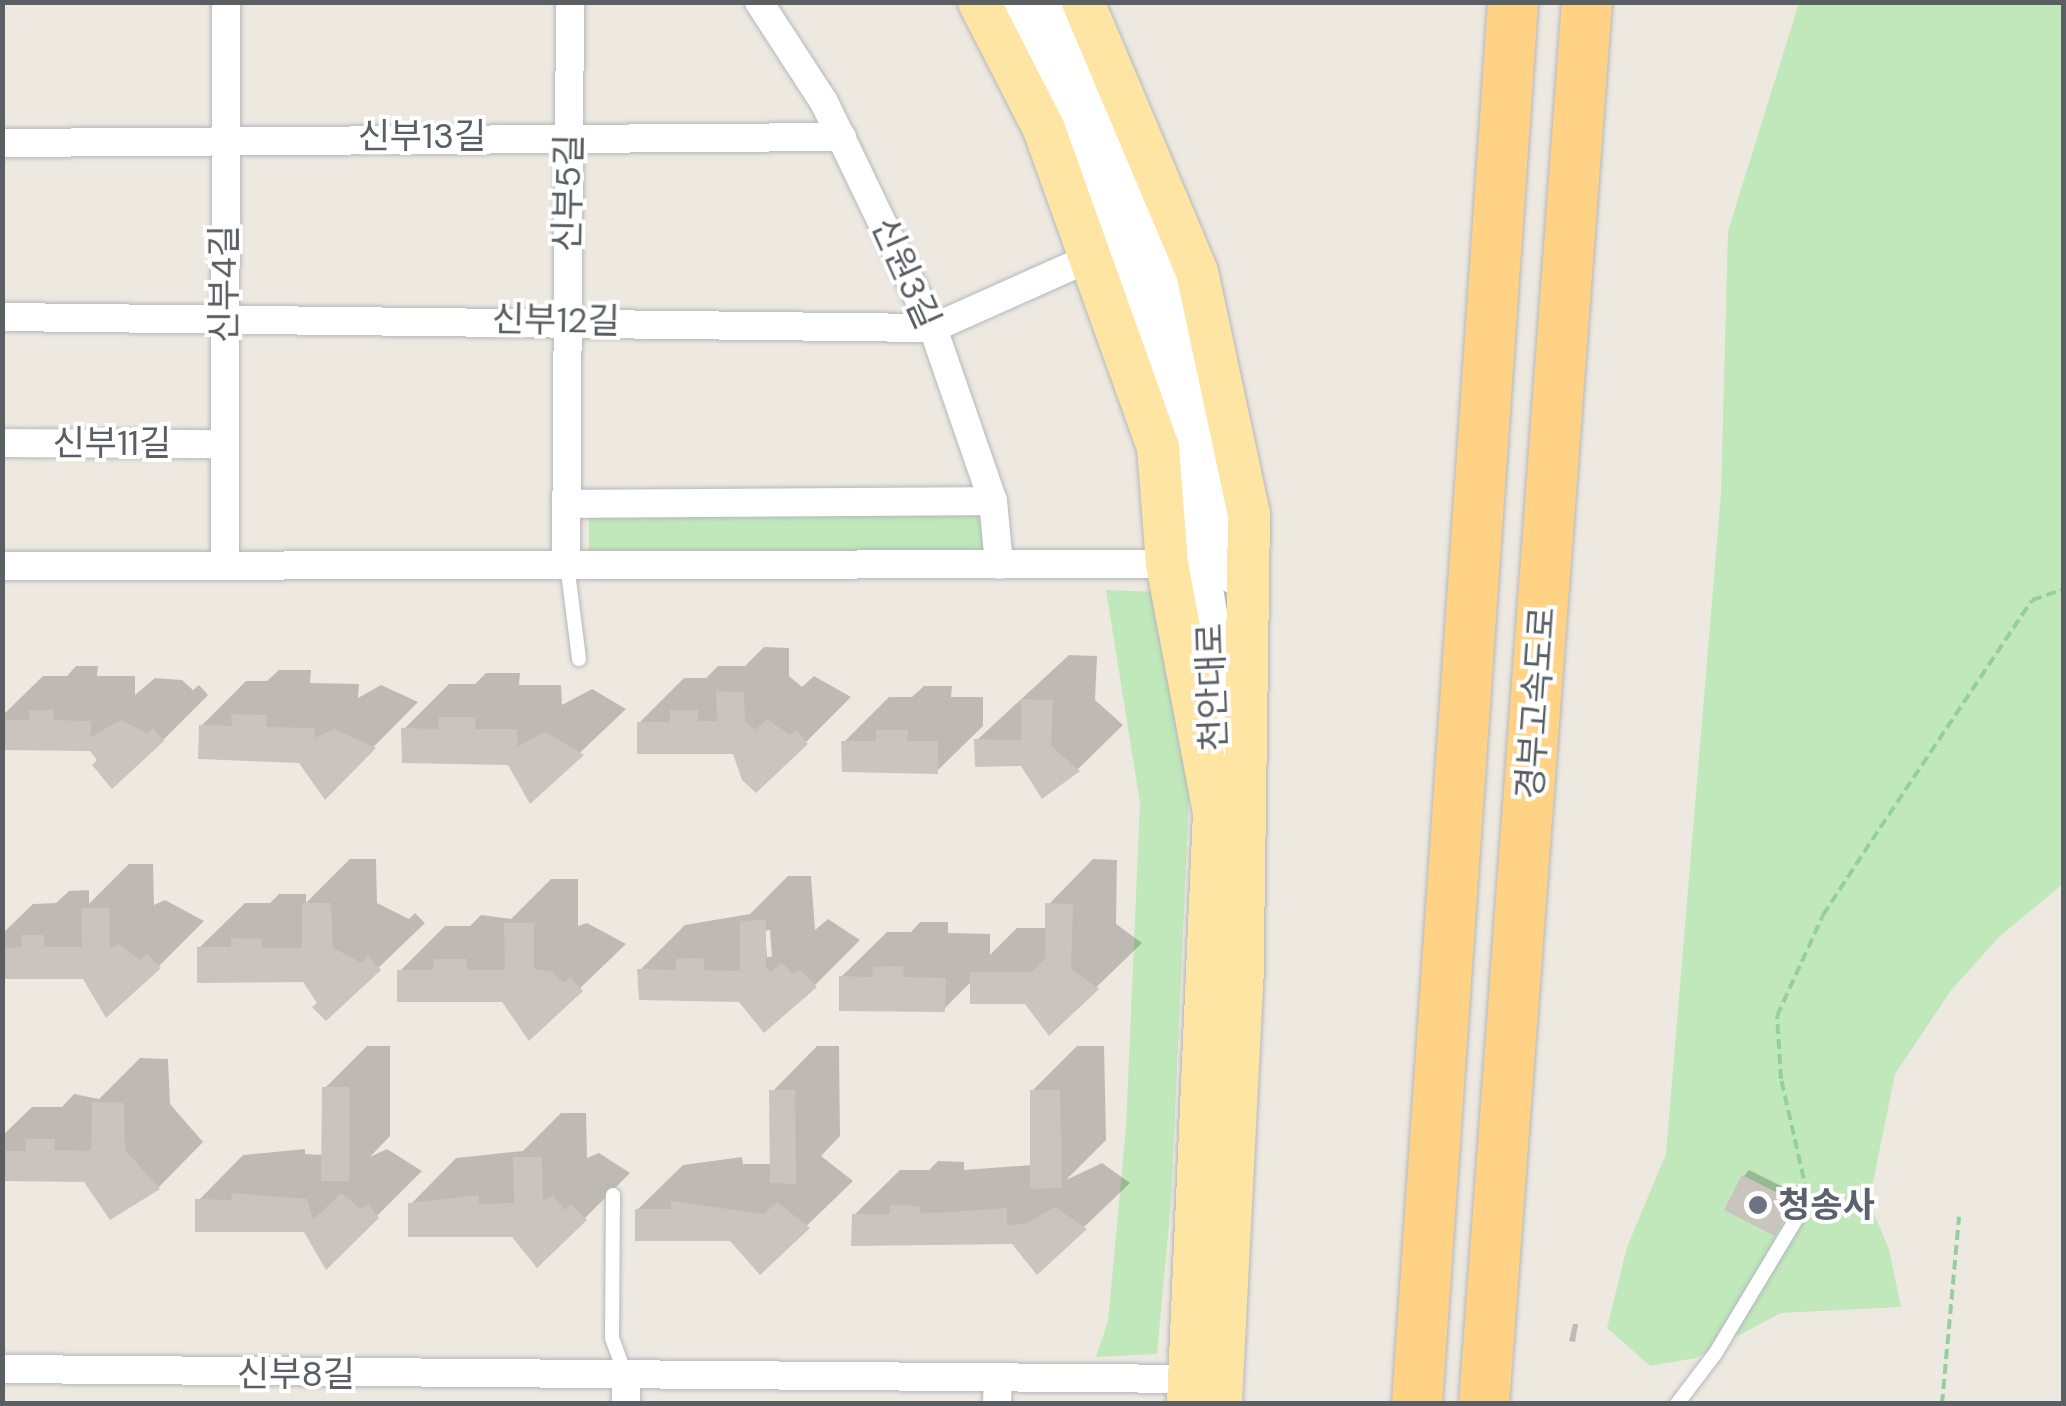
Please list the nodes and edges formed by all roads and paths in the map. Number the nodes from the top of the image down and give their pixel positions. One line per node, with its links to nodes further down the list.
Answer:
1 (226, 2): 11 (street, 신부4길)
2 (570, 2): 10 (street, 신부5길)
3 (759, 2): 12 (street, 신원3길)
4 (978, 2): 14 (main road)
5 (1016, 2): 31 (main road, 천안대로)
6 (1051, 2): 30 (main road, 천안대로)
7 (1083, 2): 30 (main road)
8 (1513, 2): 40 (highway, 경부고속도로)
9 (1587, 2): 41 (highway, 경부고속도로)
10 (570, 136): 11 (street, 신부13길); 12 (street, 신부13길); 17 (street, 신부5길)
11 (224, 137): 13 (street, 신부13길); 15 (street, 신부4길)
12 (842, 137): 18 (street, 신원3길)
13 (2, 142)
14 (1094, 256): 18 (street, 신부12길); 24 (main road)
15 (224, 316): 16 (street, 신부12길); 17 (street, 신부12길); 20 (street, 신부4길)
16 (2, 317)
17 (567, 320): 18 (street, 신부12길); 22 (street, 신부5길)
18 (932, 328): 21 (street, 신원3길)
19 (2, 442): 20 (street, 신부11길)
20 (222, 444): 27 (street, 신부4길)
21 (993, 502): 22 (street); 25 (street, 신원3길)
22 (566, 504): 23 (street, 신부5길)
23 (566, 563): 25 (street); 27 (street); 29 (lane)
24 (1166, 564): 25 (street); 31 (main road)
25 (998, 565)
26 (2, 566): 27 (street)
27 (224, 566)
28 (2064, 588): 33 (path)
29 (579, 659)
30 (1250, 738): 38 (main road, 천안대로)
31 (1214, 814): 38 (main road, 천안대로)
32 (613, 1195): 36 (lane)
33 (1800, 1211): 42 (lane)
34 (1959, 1217): 43 (path)
35 (2, 1369): 36 (street, 신부8길)
36 (626, 1375): 37 (street, 신부8길); 39 (street)
37 (997, 1391): 38 (street, 신부8길)
38 (1200, 1395)
39 (626, 1404)
40 (1417, 1404)
41 (1484, 1404)
42 (1676, 1404)
43 (1942, 1404)

